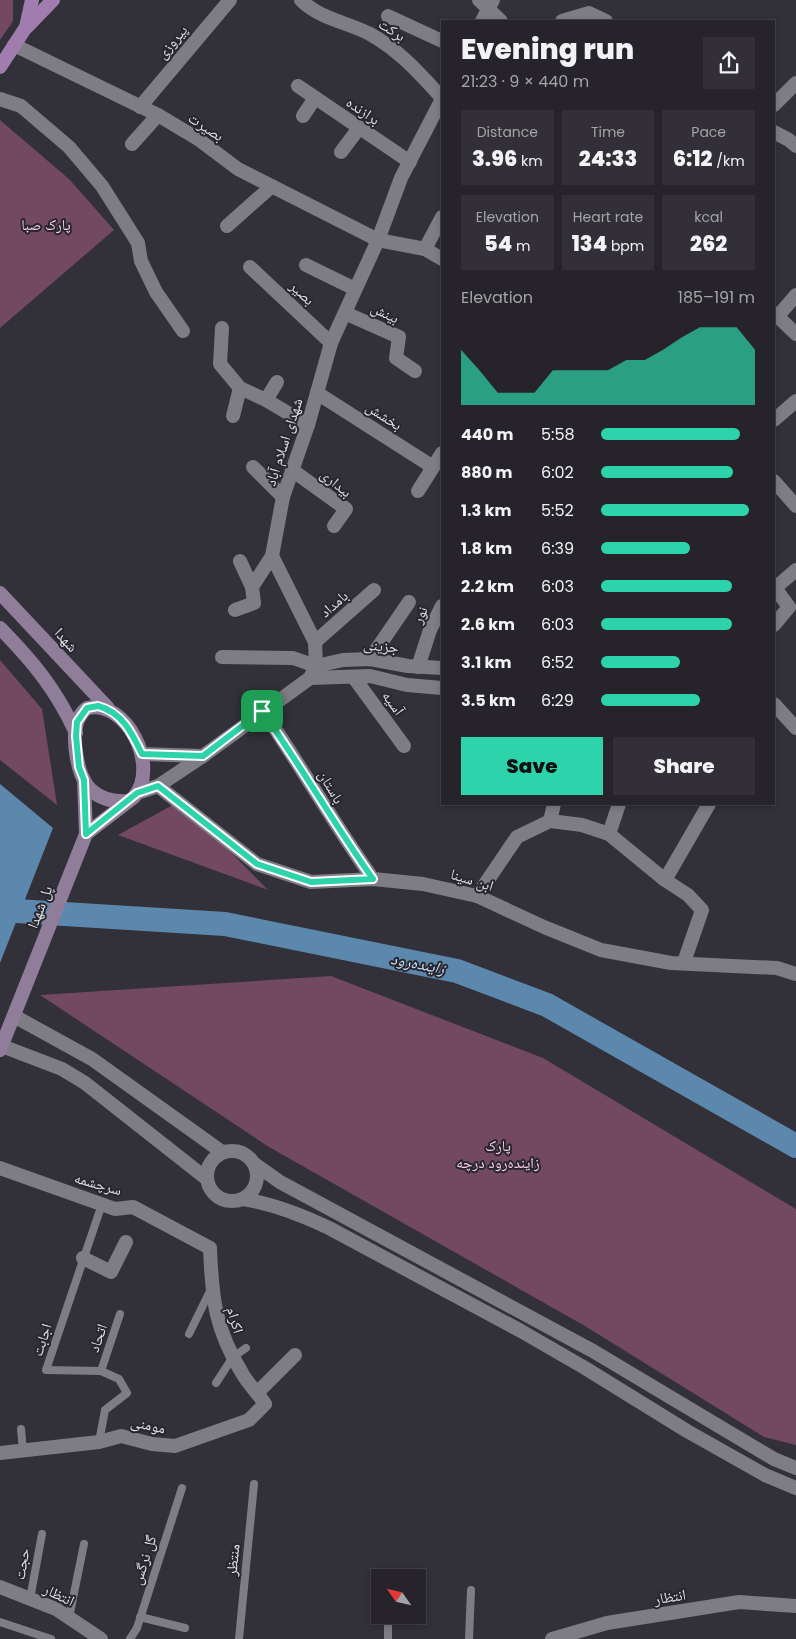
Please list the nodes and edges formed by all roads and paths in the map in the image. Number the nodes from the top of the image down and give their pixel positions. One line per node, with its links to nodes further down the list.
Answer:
1 (32, 0): 10 (main road)
2 (53, 0): 10 (main road)
3 (230, 0): 21 (street, پیروزی)
4 (310, 3): 16 (street, برکت)
5 (486, 8): 7 (street)
6 (388, 16): 11 (street)
7 (500, 20)
8 (566, 20): 9 (street)
9 (604, 20)
10 (26, 27): 12 (main road)
11 (441, 41)
12 (14, 46): 13 (main road); 21 (street, بصیرت)
13 (1, 68)
14 (796, 83): 20 (street)
15 (298, 86): 17 (street, برازنده)
16 (441, 97)
17 (315, 98): 23 (street); 24 (street, برازنده)
18 (0, 99): 43 (street)
19 (441, 100): 29 (street, شهدای اسلام آباد)
20 (775, 104)
21 (140, 107): 22 (street, بصیرت)
22 (158, 115): 26 (street); 30 (street, بصیرت)
23 (303, 116)
24 (359, 128): 28 (street); 29 (street, برازنده)
25 (775, 133): 27 (street)
26 (132, 144)
27 (796, 146)
28 (341, 152)
29 (410, 162): 33 (street, شهدای اسلام آباد)
30 (272, 186): 32 (street); 33 (street, بصیرت)
31 (441, 219): 34 (street)
32 (227, 226)
33 (378, 240): 34 (street, بصیرت); 38 (street, شهدای اسلام آباد)
34 (425, 248): 35 (street)
35 (441, 258)
36 (306, 265): 38 (street)
37 (250, 267): 45 (street, بصیر)
38 (355, 289): 40 (street, شهدای اسلام آباد)
39 (796, 295): 41 (street)
40 (345, 312): 45 (street, شهدای اسلام آباد); 46 (street, بینش)
41 (776, 315): 44 (street)
42 (222, 328): 48 (street)
43 (183, 331)
44 (796, 334)
45 (331, 343): 49 (street, شهدای اسلام آباد)
46 (415, 372)
47 (277, 382): 50 (street)
48 (240, 388): 50 (street); 52 (street)
49 (317, 393): 54 (street, شهدای اسلام آباد); 57 (street, بخشش)
50 (266, 400): 54 (street)
51 (796, 401): 53 (street)
52 (233, 416)
53 (775, 419)
54 (308, 425): 58 (street, شهدای اسلام آباد)
55 (441, 455): 57 (street)
56 (253, 467): 61 (street)
57 (433, 467): 60 (street)
58 (292, 470): 61 (street, شهدای اسلام آباد); 63 (street, بیداری)
59 (775, 482): 62 (street)
60 (418, 491)
61 (283, 497): 64 (street, شهدای اسلام آباد)
62 (795, 503)
63 (334, 526)
64 (272, 556): 67 (street); 75 (street)
65 (240, 561): 67 (street)
66 (796, 570): 73 (street)
67 (252, 587): 72 (street)
68 (374, 590): 75 (street, بامداد)
69 (0, 593): 84 (main road, شهدا)
70 (409, 602): 77 (street)
71 (441, 608): 78 (street, نور)
72 (235, 610)
73 (775, 624)
74 (0, 628): 87 (main road)
75 (315, 642): 80 (street)
76 (222, 657): 80 (street)
77 (370, 659): 78 (street, جزینی); 80 (street, جزینی)
78 (418, 666): 79 (street, جزینی)
79 (441, 668)
80 (313, 672): 81 (street); 85 (street)
81 (355, 678): 82 (street); 88 (street, آسیه)
82 (436, 687)
83 (775, 705): 86 (street)
84 (108, 708): 87 (main road); 89 (main road)
85 (262, 711): 90 (street); 100 (street, باستان)
86 (796, 728)
87 (76, 732): 91 (main road)
88 (404, 746)
89 (142, 754): 90 (street); 93 (main road)
90 (203, 756): 92 (street)
91 (84, 780): 93 (main road); 98 (main road)
92 (158, 786): 93 (street); 100 (street, ابن سینا)
93 (132, 797): 98 (main road)
94 (554, 805): 97 (street)
95 (619, 805): 99 (street)
96 (708, 805): 101 (street)
97 (550, 821): 99 (street); 102 (street)
98 (86, 834): 105 (main road, پل شهدا)
99 (609, 834): 101 (street)
100 (373, 879): 102 (street, ابن سینا)
101 (665, 880): 103 (street)
102 (477, 896): 103 (street, ابن سینا)
103 (684, 962): 104 (street, ابن سینا)
104 (796, 974)
105 (14, 1016): 106 (main road); 107 (main road, پل شهدا); 108 (street)
106 (0, 1017)
107 (1, 1048): 111 (street)
108 (222, 1152): 109 (street); 111 (street)
109 (256, 1165): 112 (street); 130 (street)
110 (0, 1168): 113 (street, سرچشمه)
111 (207, 1179): 112 (street)
112 (242, 1199): 133 (street)
113 (102, 1204): 115 (street, سرچشمه); 116 (lane, اجابت)
114 (126, 1242): 116 (street)
115 (210, 1248): 117 (street, اکرام)
116 (83, 1258): 123 (lane, اجابت)
117 (211, 1289): 119 (lane); 122 (street, اکرام)
118 (120, 1314): 123 (lane, اتحاد)
119 (189, 1334)
120 (246, 1348): 122 (lane)
121 (295, 1355): 125 (street)
122 (233, 1357): 124 (lane); 125 (street, اکرام)
123 (101, 1371): 127 (lane)
124 (216, 1383)
125 (258, 1392): 127 (street, مومنی)
126 (22, 1429): 128 (lane)
127 (99, 1442): 128 (street, مومنی)
128 (23, 1452): 129 (street, مومنی)
129 (0, 1453)
130 (796, 1468)
131 (254, 1484): 148 (lane, منتظر)
132 (182, 1488): 140 (lane, گل نرگس)
133 (796, 1488)
134 (42, 1534): 138 (lane, حجت)
135 (84, 1544): 141 (lane)
136 (0, 1587): 138 (street, انتظار)
137 (471, 1590): 150 (lane)
138 (30, 1599): 141 (street, انتظار)
139 (796, 1606): 151 (street, انتظار)
140 (140, 1617): 144 (lane); 147 (lane, گل نرگس)
141 (69, 1618): 146 (street, انتظار)
142 (0, 1622): 145 (lane)
143 (388, 1624): 149 (lane)
144 (185, 1628)
145 (51, 1639)
146 (100, 1639)
147 (130, 1639)
148 (239, 1639)
149 (388, 1639)
150 (469, 1639)
151 (552, 1639)

